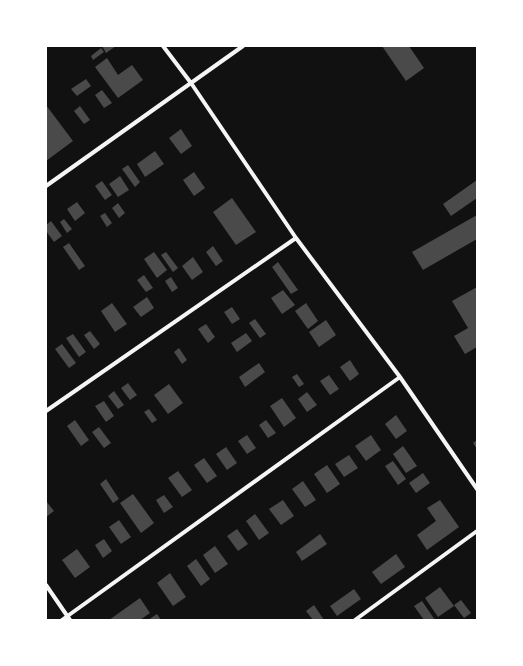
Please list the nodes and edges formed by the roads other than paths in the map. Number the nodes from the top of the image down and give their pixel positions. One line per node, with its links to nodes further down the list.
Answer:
1 (162, 46): 3 (street)
2 (243, 46): 3 (street)
3 (191, 83): 4 (street); 5 (street)
4 (46, 186)
5 (296, 238): 6 (street); 7 (street)
6 (400, 377): 8 (street); 11 (street)
7 (46, 411)
8 (477, 489)
9 (477, 531): 13 (street)
10 (46, 585): 11 (street)
11 (69, 618): 12 (street)
12 (62, 620)
13 (355, 620)

